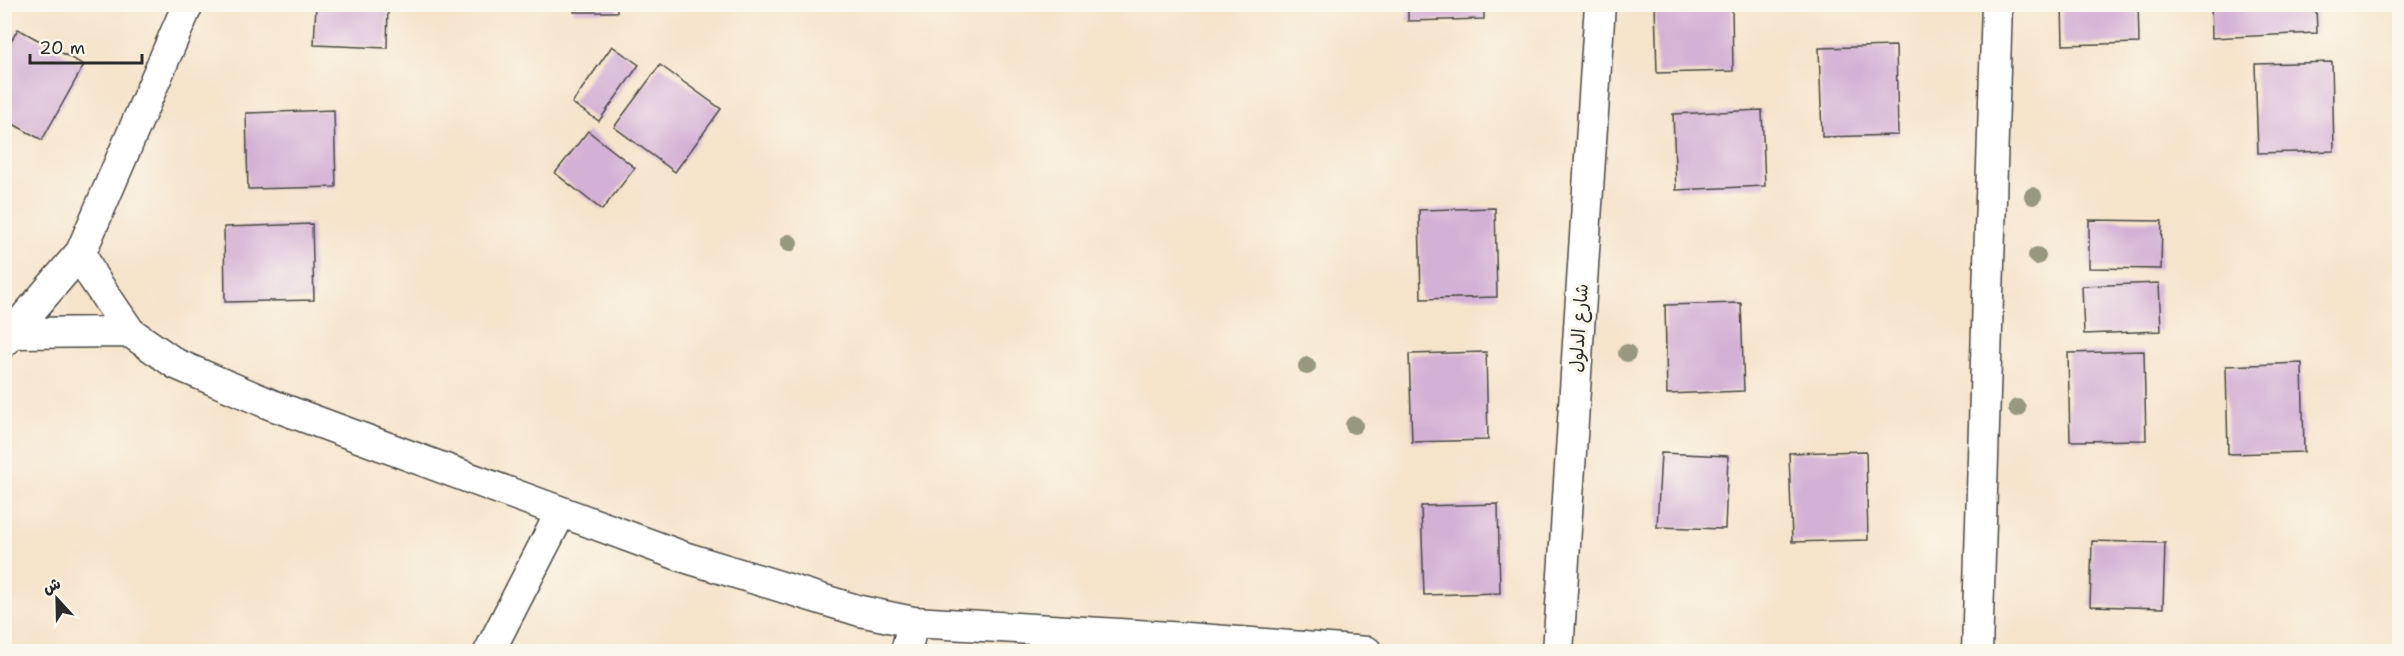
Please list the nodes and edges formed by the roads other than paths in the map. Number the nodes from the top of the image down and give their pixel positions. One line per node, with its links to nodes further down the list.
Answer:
1 (188, 4): 4 (street)
2 (1600, 4): 13 (street, شارع الدلول)
3 (1997, 4): 14 (street)
4 (81, 252): 5 (street); 6 (street)
5 (130, 332): 6 (street); 7 (street)
6 (8, 338)
7 (561, 512): 8 (street); 10 (street)
8 (912, 622): 9 (street); 11 (street)
9 (1187, 645): 12 (street)
10 (489, 651)
11 (906, 651)
12 (1367, 651)
13 (1558, 651)
14 (1977, 651)

